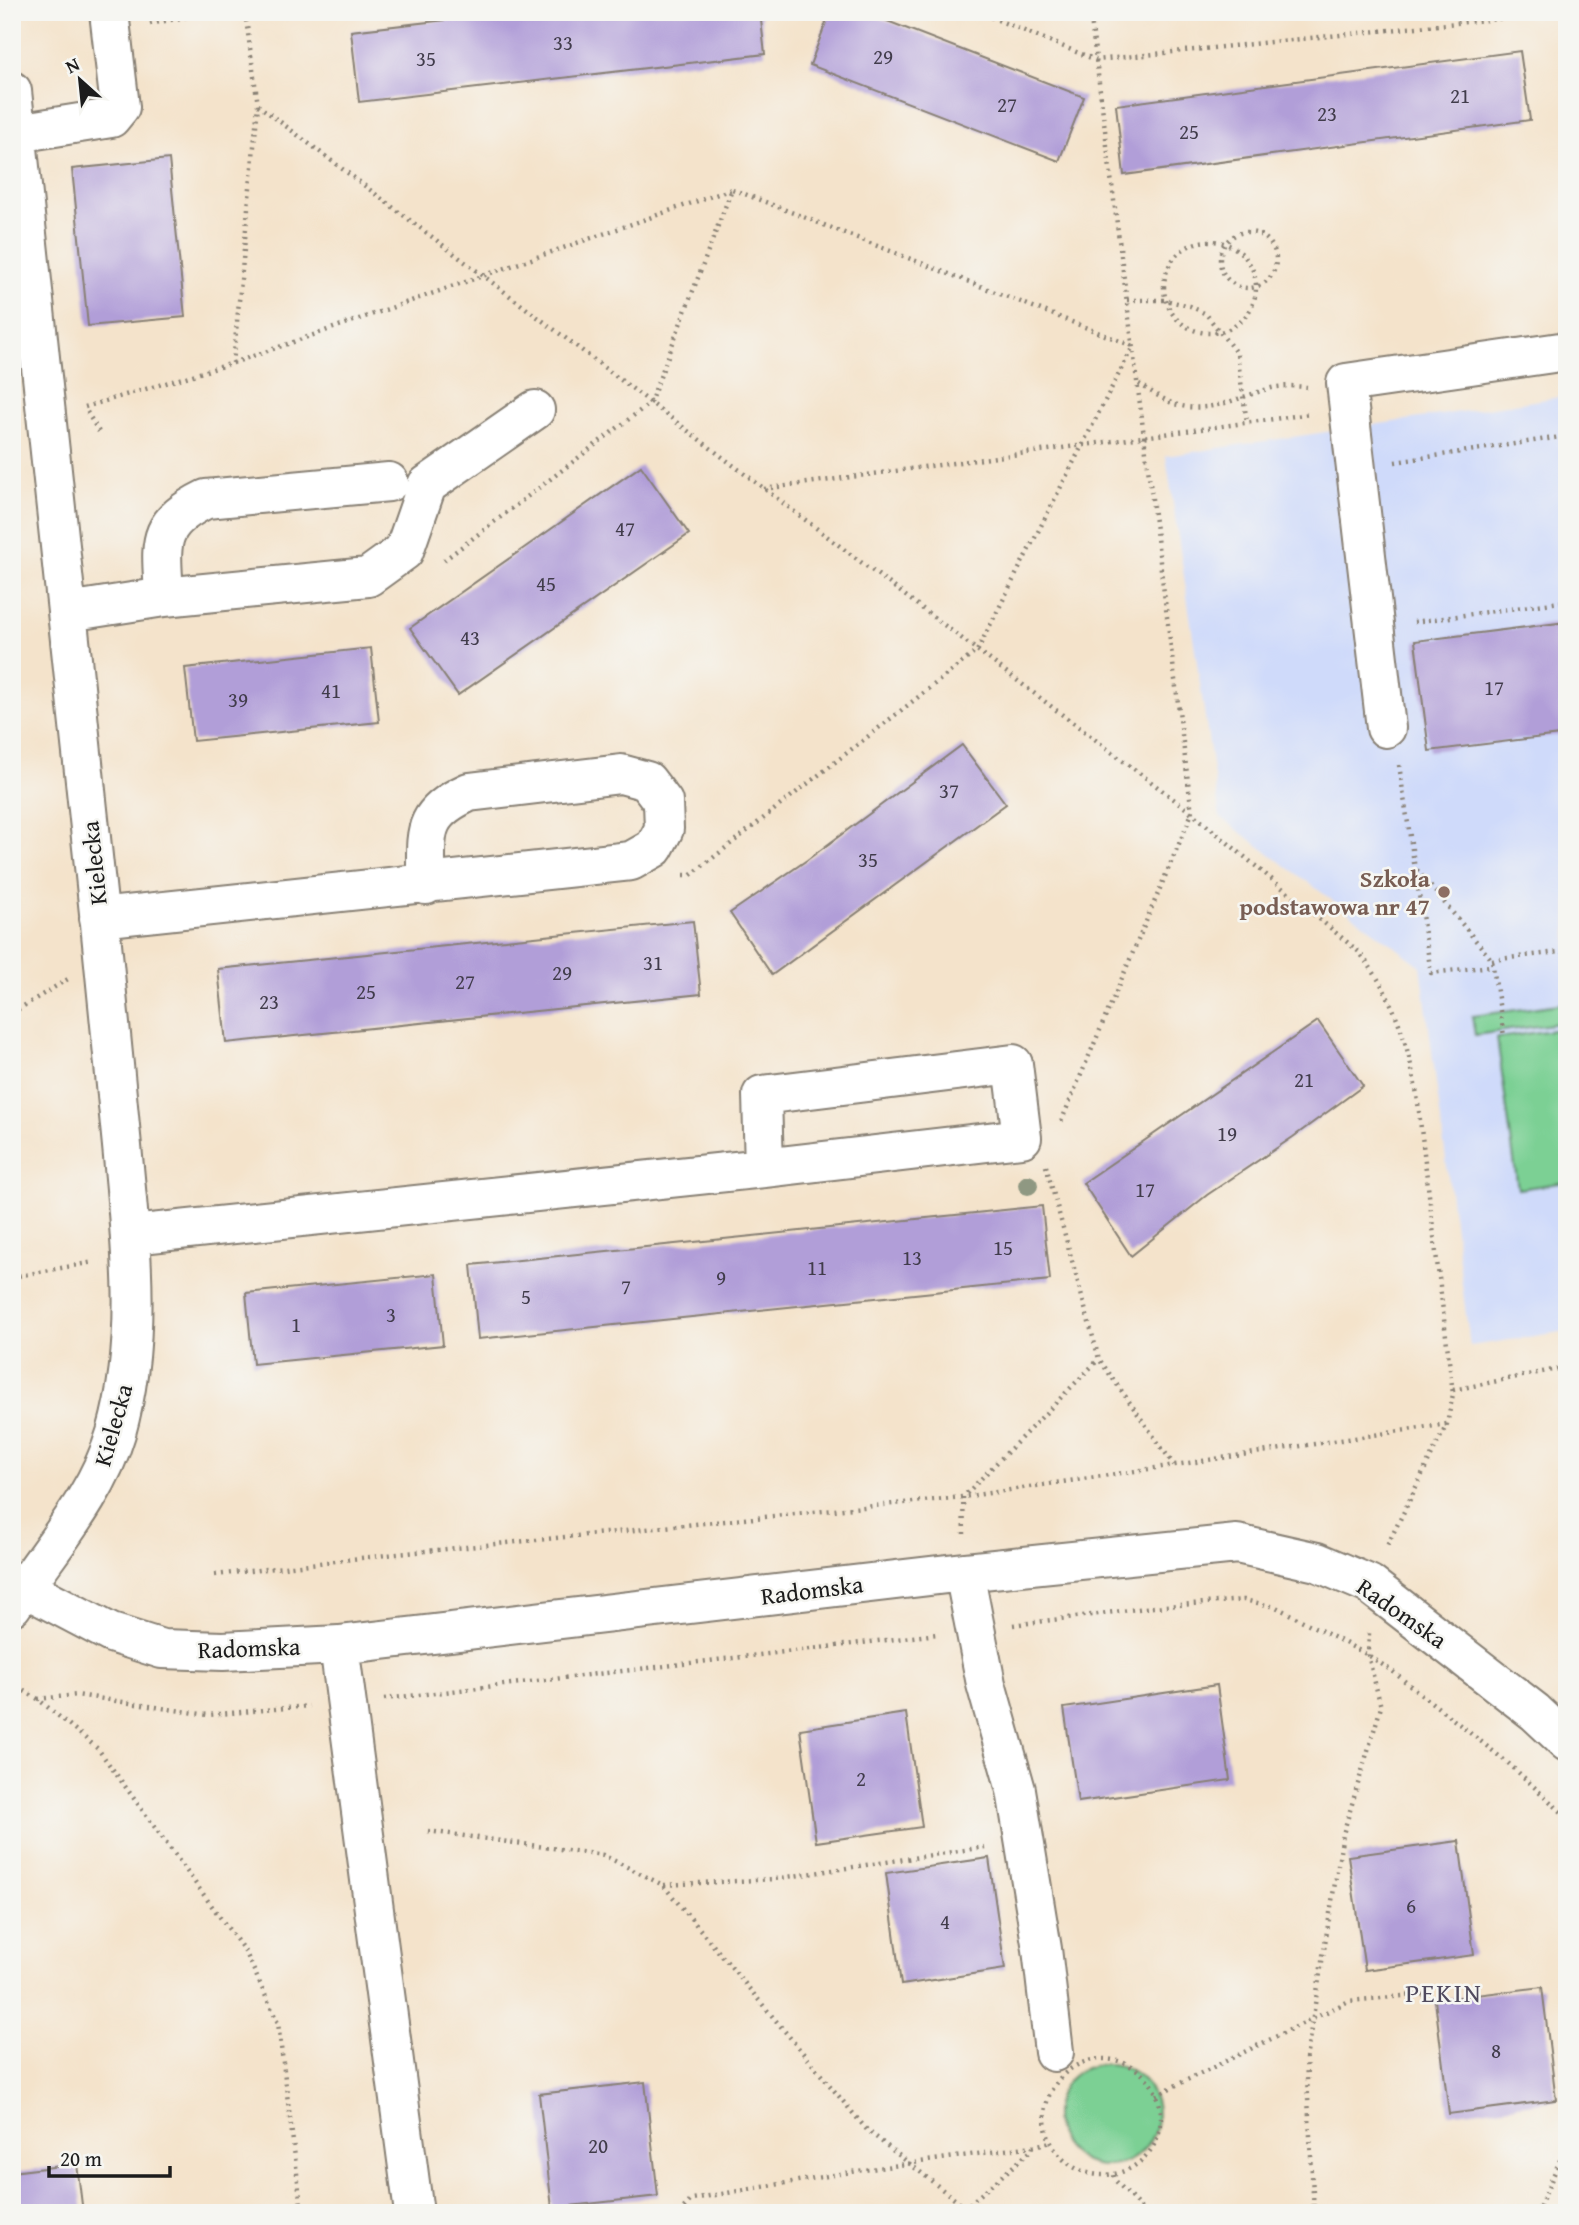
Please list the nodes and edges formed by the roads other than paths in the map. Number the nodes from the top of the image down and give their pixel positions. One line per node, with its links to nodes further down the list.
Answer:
1 (110, 22): 3 (street)
2 (12, 91): 3 (street, Kielecka)
3 (17, 133): 8 (street, Kielecka)
4 (1567, 351): 9 (street)
5 (535, 410): 7 (street)
6 (389, 482): 7 (street)
7 (164, 597): 8 (street)
8 (68, 612): 11 (street, Kielecka)
9 (1386, 728)
10 (426, 884): 10 (street); 11 (street)
11 (99, 918): 13 (street, Kielecka)
12 (764, 1168): 12 (street); 13 (street)
13 (132, 1246): 15 (street, Kielecka)
14 (964, 1572): 16 (street, Radomska); 17 (street, Radomska); 18 (street)
15 (16, 1592): 16 (street, Radomska)
16 (339, 1645): 19 (street)
17 (1567, 1742)
18 (1054, 2052)
19 (414, 2213)

